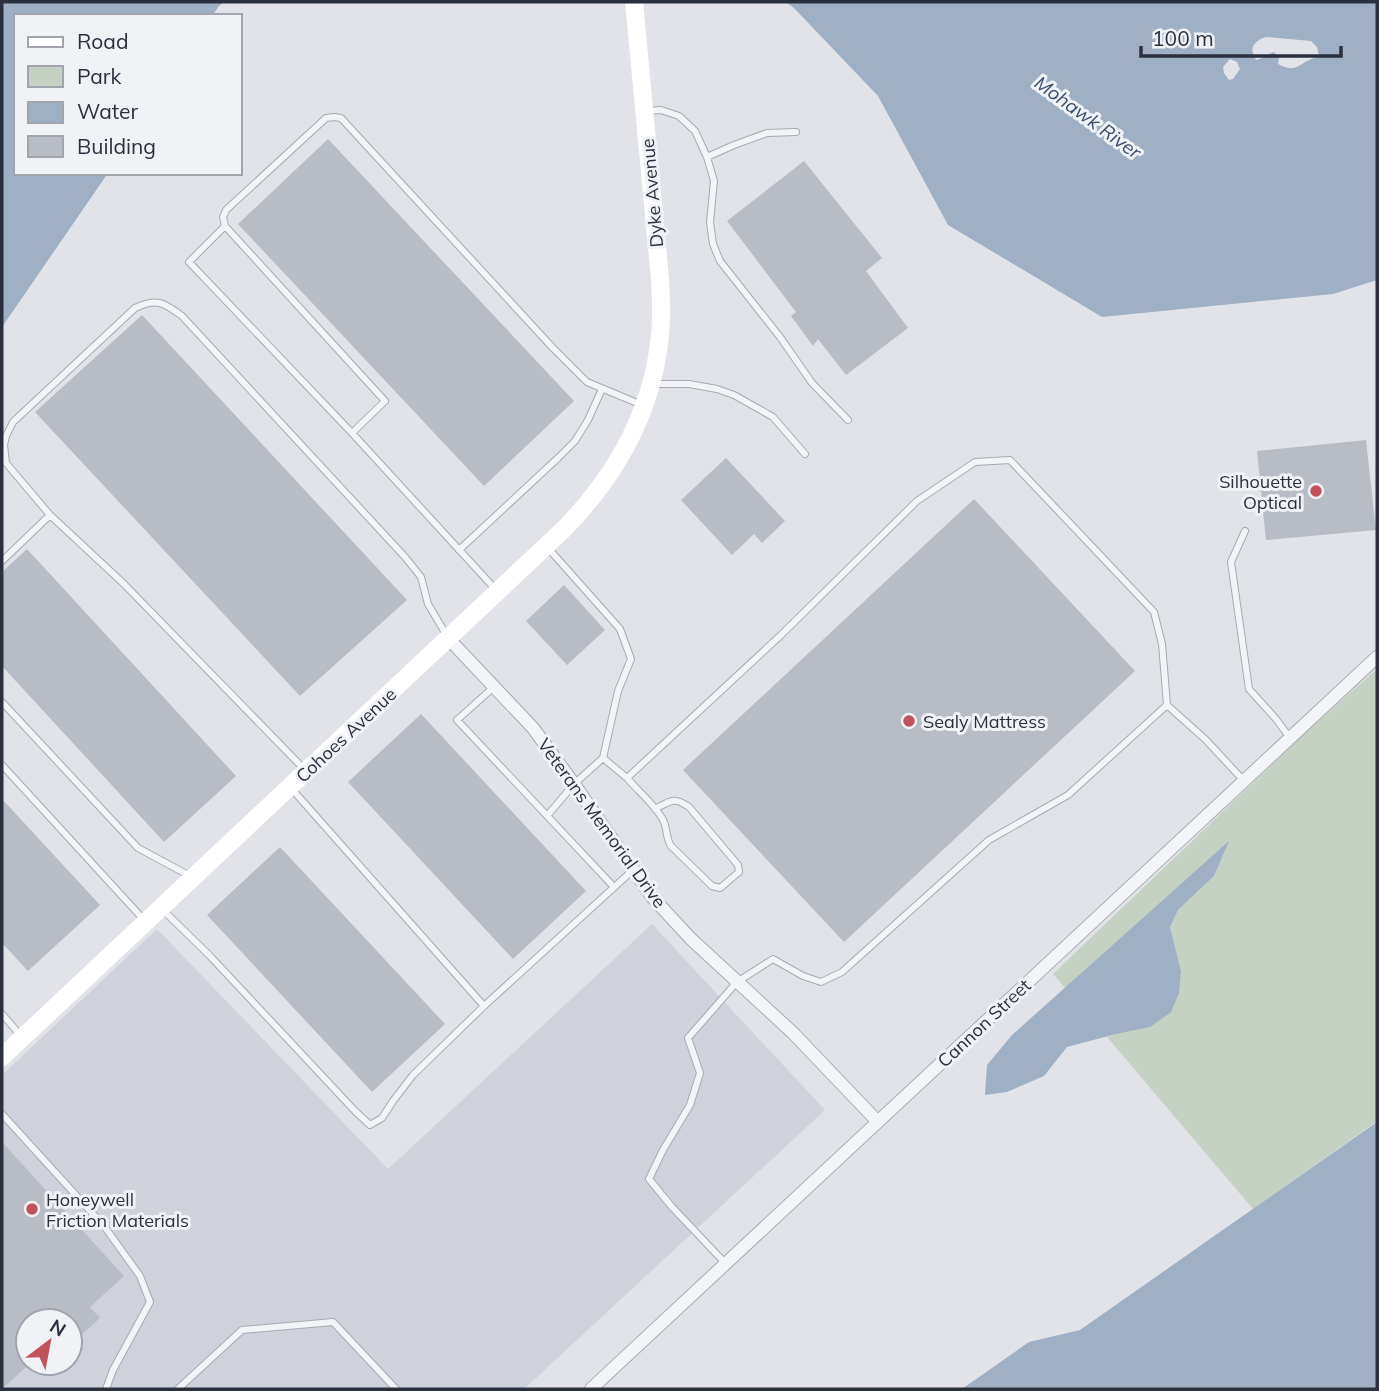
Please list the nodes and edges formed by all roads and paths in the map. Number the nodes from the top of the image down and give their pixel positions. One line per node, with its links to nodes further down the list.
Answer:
1 (634, 2): 2 (street, Dyke Avenue)
2 (644, 111): 4 (lane); 6 (street, Dyke Avenue)
3 (796, 132): 4 (lane)
4 (707, 157): 9 (lane)
5 (225, 226): 7 (lane); 10 (lane); 10 (lane)
6 (651, 384): 8 (street, Cohoes Avenue); 11 (lane)
7 (602, 389): 8 (lane); 15 (lane)
8 (644, 406): 14 (street, Cohoes Avenue)
9 (848, 420)
10 (352, 433): 15 (lane)
11 (805, 454)
12 (50, 515): 16 (lane); 18 (lane); 26 (lane)
13 (1245, 531): 23 (lane)
14 (547, 546): 17 (street, Cohoes Avenue); 24 (lane)
15 (459, 550): 17 (lane)
16 (2, 561)
17 (498, 592): 18 (street, Cohoes Avenue)
18 (448, 638): 20 (street, Veterans Memorial Drive); 26 (street, Cohoes Avenue)
19 (1377, 657): 23 (street, Cannon Street)
20 (495, 686): 29 (street, Veterans Memorial Drive); 32 (lane)
21 (2, 702): 34 (lane)
22 (1167, 705): 27 (lane); 28 (lane); 38 (lane)
23 (1290, 738): 28 (street, Cannon Street)
24 (603, 758): 27 (lane); 29 (lane)
25 (2, 765): 37 (lane)
26 (306, 771): 30 (street, Cohoes Avenue)
27 (627, 778): 31 (lane)
28 (1244, 781): 44 (street, Cannon Street)
29 (574, 784): 32 (lane); 33 (street, Veterans Memorial Drive)
30 (290, 786): 34 (street, Cohoes Avenue); 39 (lane)
31 (655, 809): 31 (lane)
32 (547, 816): 35 (lane)
33 (633, 870): 35 (lane); 38 (street, Veterans Memorial Drive)
34 (193, 878): 36 (street, Cohoes Avenue)
35 (614, 887): 39 (lane)
36 (161, 908): 37 (street, Cohoes Avenue); 39 (lane)
37 (146, 922): 41 (street, Cohoes Avenue)
38 (737, 982): 44 (street, Veterans Memorial Drive); 45 (lane)
39 (484, 1006)
40 (2, 1014): 41 (lane)
41 (22, 1038): 42 (street, Cohoes Avenue)
42 (2, 1057)
43 (2, 1114): 46 (lane)
44 (878, 1122): 45 (street, Cannon Street)
45 (726, 1264): 49 (street, Cannon Street)
46 (106, 1389)
47 (178, 1389): 48 (lane)
48 (396, 1389)
49 (591, 1389)

